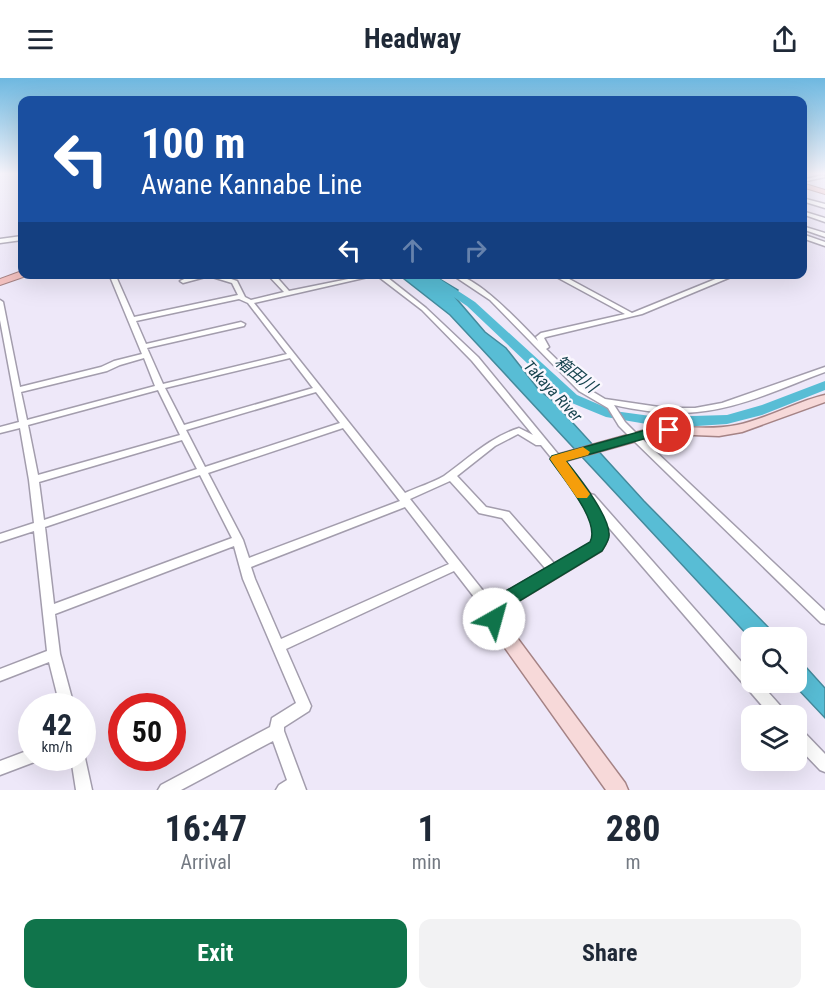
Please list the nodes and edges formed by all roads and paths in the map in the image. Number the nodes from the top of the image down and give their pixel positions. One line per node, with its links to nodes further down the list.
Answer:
1 (807, 214): 2 (street)
2 (825, 220)
3 (807, 229): 4 (street)
4 (825, 236)
5 (18, 238): 7 (street)
6 (807, 238): 8 (street)
7 (0, 240)
8 (825, 244)
9 (18, 275): 20 (highway)
10 (114, 279): 27 (street)
11 (193, 279): 21 (street)
12 (225, 279): 24 (street)
13 (275, 279): 22 (street)
14 (349, 279): 22 (street)
15 (374, 279): 23 (street)
16 (385, 279): 23 (street)
17 (462, 279): 31 (street)
18 (564, 279): 26 (street)
19 (723, 279): 26 (street)
20 (0, 280)
21 (183, 281)
22 (288, 293): 24 (street)
23 (406, 295): 44 (street)
24 (246, 300): 27 (street); 32 (street)
25 (0, 302): 29 (street)
26 (629, 314): 31 (street)
27 (131, 320): 30 (street)
28 (241, 324): 30 (street)
29 (4, 343): 36 (street)
30 (145, 351): 34 (street); 36 (street)
31 (546, 352): 38 (street)
32 (292, 355): 34 (street); 35 (street)
33 (825, 369): 38 (street)
34 (160, 387): 39 (street); 42 (street)
35 (318, 389): 40 (street); 42 (street)
36 (16, 391): 39 (street)
37 (825, 398): 43 (main road)
38 (608, 403): 43 (street)
39 (22, 424): 41 (street); 47 (street)
40 (345, 424): 45 (street); 49 (street)
41 (0, 430)
42 (184, 432): 45 (street); 47 (street)
43 (632, 438): 44 (main road); 58 (street)
44 (556, 456): 46 (street); 48 (main road)
45 (202, 470): 50 (street); 52 (street)
46 (451, 476): 49 (street); 55 (street)
47 (34, 480): 50 (street)
48 (580, 490): 55 (main road); 63 (street)
49 (406, 500): 53 (street); 54 (street)
50 (39, 524): 51 (street); 56 (street)
51 (0, 538)
52 (238, 540): 53 (street); 56 (street)
53 (246, 564): 59 (street)
54 (455, 566): 57 (street); 59 (street)
55 (555, 572): 57 (main road)
56 (49, 611): 60 (street)
57 (492, 611): 73 (main road)
58 (825, 619)
59 (278, 646): 64 (street)
60 (54, 654): 61 (street); 62 (street)
61 (0, 675)
62 (64, 693)
63 (770, 705)
64 (277, 731): 70 (street); 72 (street)
65 (807, 746): 67 (street)
66 (18, 761): 68 (street)
67 (825, 765)
68 (0, 768)
69 (80, 771): 71 (street)
70 (292, 788)
71 (83, 789)
72 (166, 790)
73 (618, 790)

